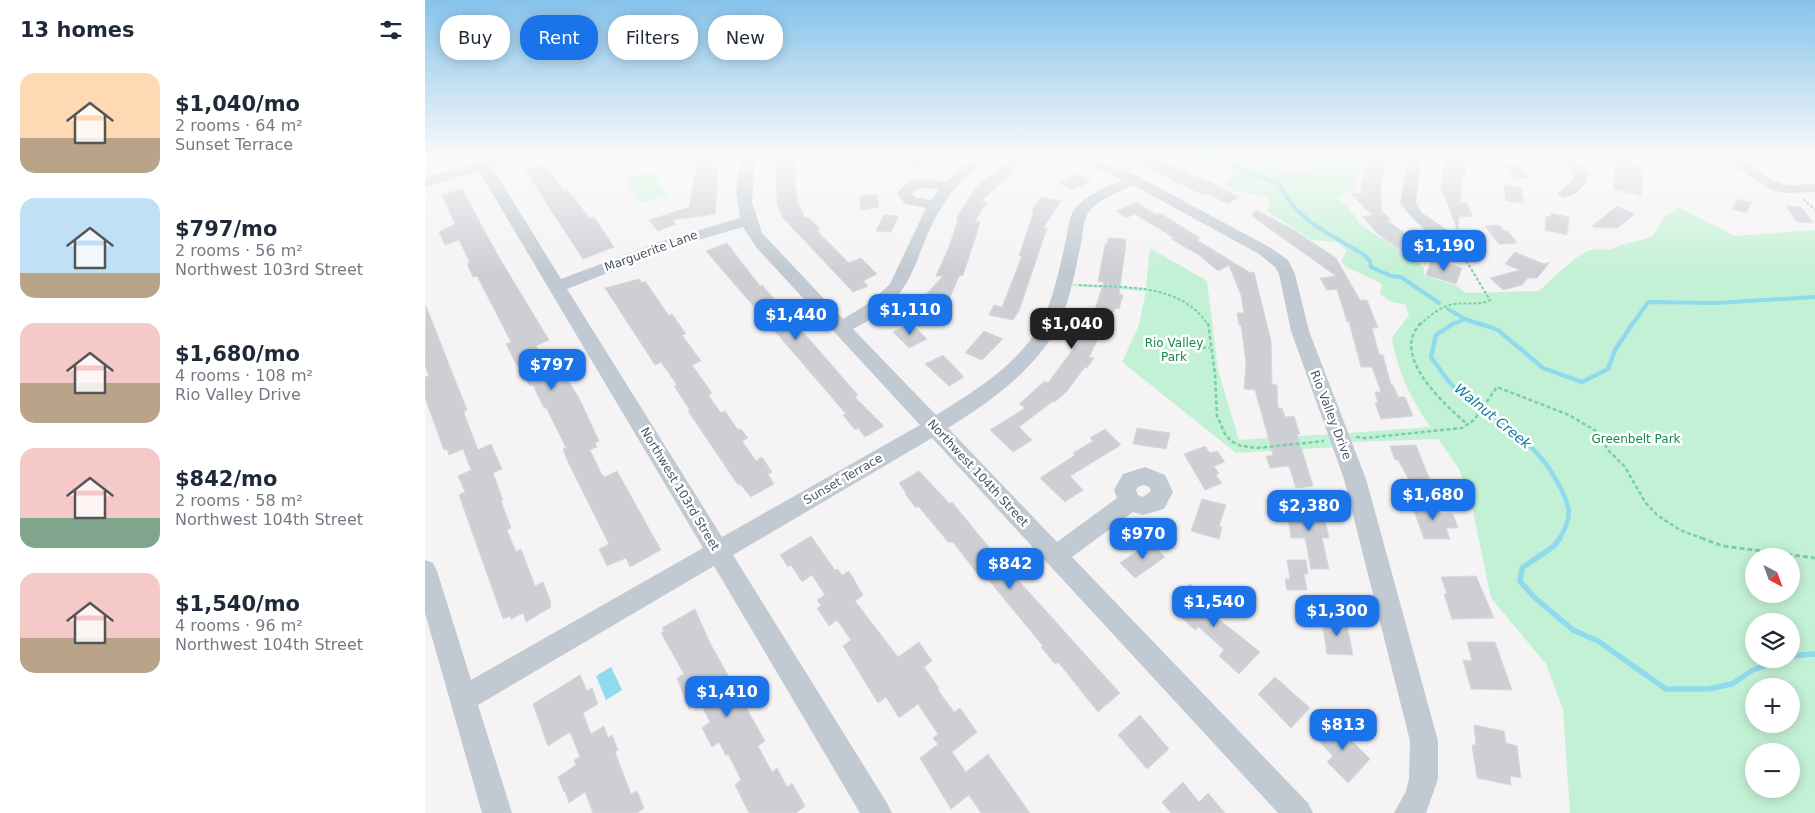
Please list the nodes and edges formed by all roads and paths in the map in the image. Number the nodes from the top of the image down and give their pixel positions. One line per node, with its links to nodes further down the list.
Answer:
1 (501, 195): 12 (street, Northwest 103rd Street)
2 (743, 195): 9 (street, Northwest 104th Street)
3 (905, 195): 8 (street)
4 (941, 195): 8 (street)
5 (1102, 195): 11 (street, Sunset Terrace)
6 (1161, 195): 18 (street, Rio Valley Drive)
7 (1409, 195): 10 (street)
8 (934, 205): 13 (street)
9 (747, 221): 12 (street, Marguerite Lane); 13 (street, Northwest 104th Street)
10 (1452, 240): 16 (path)
11 (1065, 282): 15 (path); 17 (street, Sunset Terrace)
12 (557, 287): 20 (street, Northwest 103rd Street)
13 (841, 327): 17 (street, Northwest 104th Street)
14 (1195, 341): 15 (path)
15 (1210, 348): 18 (path)
16 (1467, 424): 18 (path); 22 (path)
17 (934, 426): 20 (street, Sunset Terrace); 21 (street, Northwest 104th Street)
18 (1340, 437): 28 (street, Rio Valley Drive)
19 (1130, 501): 21 (street)
20 (718, 551): 24 (street, Sunset Terrace); 26 (street, Northwest 103rd Street)
21 (1056, 556): 27 (street, Northwest 104th Street)
22 (1815, 558)
23 (425, 571): 24 (street)
24 (463, 699): 25 (street)
25 (497, 813)
26 (877, 813)
27 (1298, 813)
28 (1409, 813)

